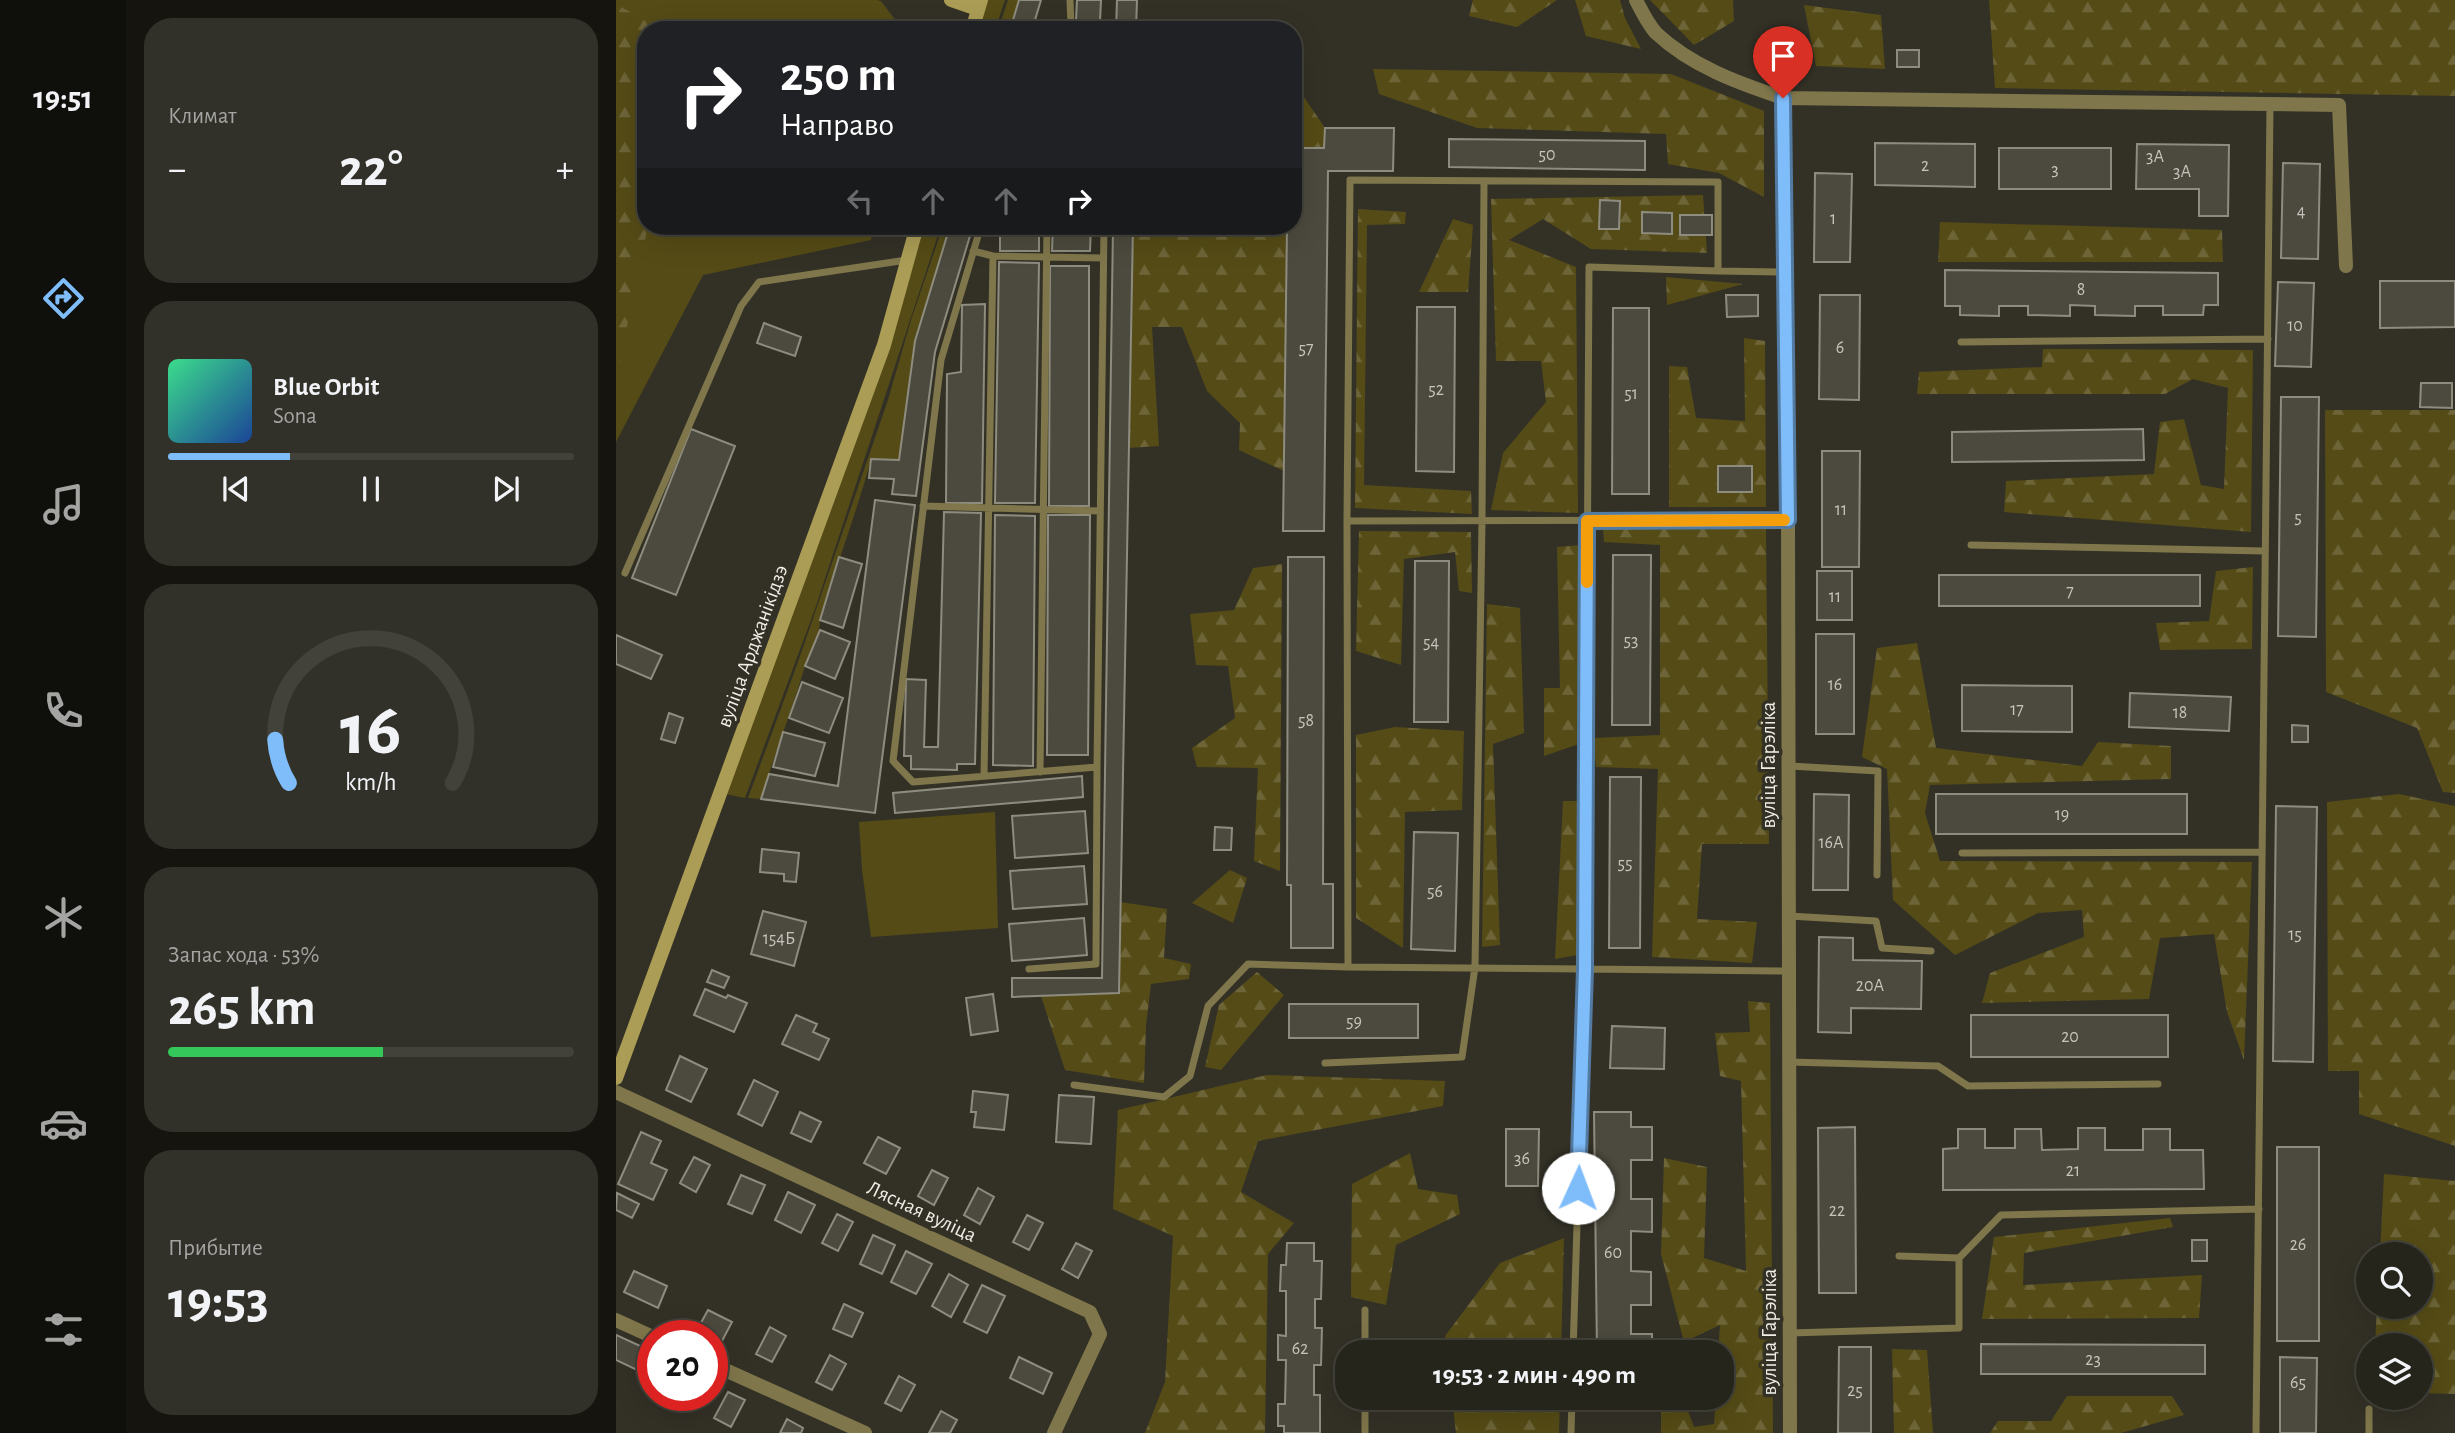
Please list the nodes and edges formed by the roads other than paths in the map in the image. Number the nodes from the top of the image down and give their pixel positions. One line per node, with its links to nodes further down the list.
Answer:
1 (951, 0): 4 (main road)
2 (1070, 0): 6 (lane)
3 (1636, 0): 7 (street)
4 (979, 4): 5 (main road)
5 (974, 21)
6 (1071, 21)
7 (1783, 98): 8 (street); 21 (street, вуліца Гарэліка)
8 (2270, 104): 19 (street); 22 (lane)
9 (1484, 181): 20 (lane); 29 (lane); 31 (lane)
10 (915, 235): 18 (main road, вуліца Арджанікідзэ)
11 (978, 235): 14 (lane)
12 (1047, 235): 16 (lane)
13 (1104, 235): 17 (lane)
14 (973, 251): 15 (lane); 24 (lane)
15 (993, 256): 16 (lane); 25 (lane)
16 (1047, 257): 17 (lane); 26 (lane)
17 (1103, 258): 27 (lane)
18 (908, 260): 34 (lane); 51 (main road, вуліца Арджанікідзэ)
19 (2346, 266)
20 (1718, 271): 21 (lane); 30 (lane)
21 (1786, 272): 28 (street, вуліца Гарэліка)
22 (2267, 339): 23 (lane); 33 (lane)
23 (1961, 342)
24 (923, 506): 25 (lane); 38 (lane)
25 (989, 509): 26 (lane); 38 (lane)
26 (1044, 510): 27 (lane); 37 (lane)
27 (1100, 511): 36 (lane)
28 (1788, 520): 30 (lane); 35 (street, вуліца Гарэліка)
29 (1347, 521): 31 (lane); 44 (lane)
30 (1587, 521): 31 (lane); 47 (lane)
31 (1482, 522): 45 (lane)
32 (1971, 545): 33 (lane)
33 (2265, 551): 40 (lane)
34 (625, 573)
35 (1790, 766): 41 (lane); 42 (street, вуліца Гарэліка)
36 (1097, 768): 37 (lane); 46 (lane)
37 (1040, 772): 38 (lane)
38 (984, 776)
39 (1962, 852): 40 (lane)
40 (2262, 852): 55 (lane)
41 (1877, 875)
42 (1789, 916): 43 (lane); 48 (street, вуліца Гарэліка)
43 (1931, 951)
44 (1348, 967): 45 (lane); 53 (lane)
45 (1475, 967): 47 (lane); 50 (lane)
46 (1029, 969)
47 (1585, 969): 48 (lane); 63 (lane)
48 (1789, 971): 49 (street, вуліца Гарэліка)
49 (1789, 1062): 52 (lane); 61 (street, вуліца Гарэліка)
50 (1325, 1063)
51 (616, 1077)
52 (2158, 1084)
53 (1074, 1085)
54 (616, 1092): 69 (street, Лясная вуліца)
55 (2259, 1209): 57 (lane); 73 (lane)
56 (1899, 1256): 57 (lane)
57 (1959, 1258): 61 (lane)
58 (1365, 1310): 62 (lane)
59 (616, 1320): 60 (street)
60 (637, 1329)
61 (1790, 1333): 72 (street, вуліца Гарэліка)
62 (1365, 1340)
63 (1573, 1340)
64 (728, 1371): 68 (street)
65 (1366, 1410): 70 (lane)
66 (1572, 1410): 71 (lane)
67 (2369, 1410): 74 (lane)
68 (865, 1433)
69 (1054, 1433)
70 (1366, 1433)
71 (1571, 1433)
72 (1790, 1433)
73 (2256, 1433)
74 (2369, 1433)

